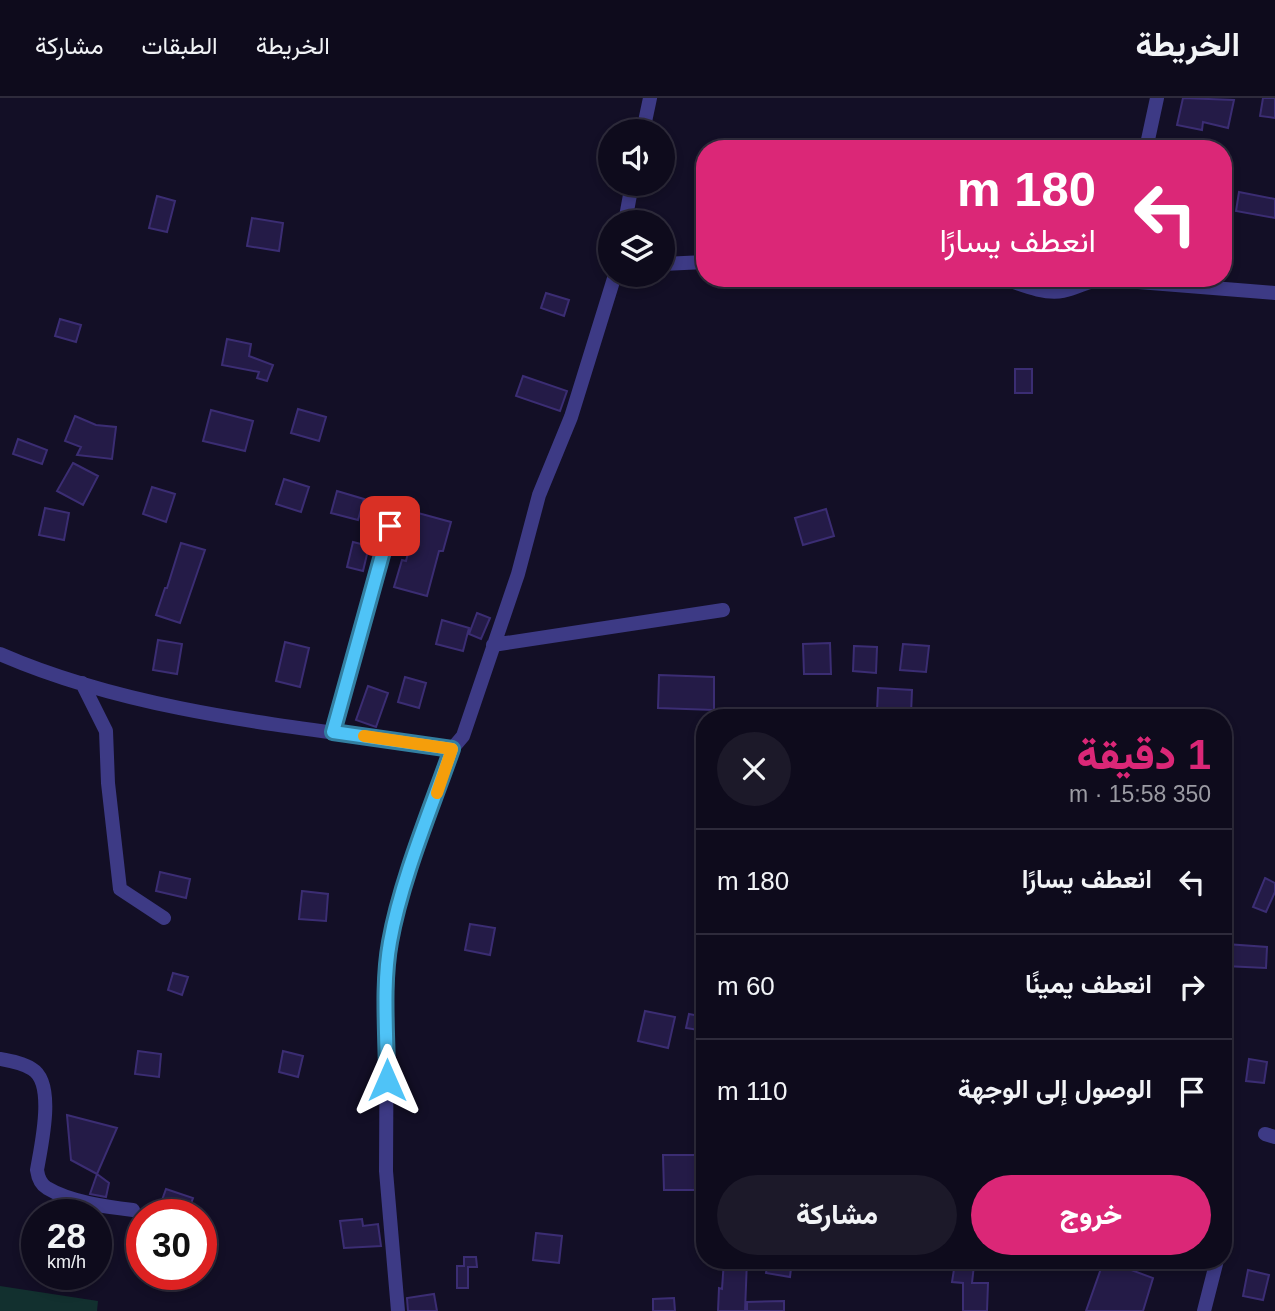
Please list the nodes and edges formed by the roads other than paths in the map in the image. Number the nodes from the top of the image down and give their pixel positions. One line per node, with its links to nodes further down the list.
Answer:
1 (650, 98): 3 (street)
2 (1157, 98): 4 (street)
3 (646, 119)
4 (1148, 140)
5 (696, 262): 6 (street)
6 (675, 263)
7 (611, 287): 14 (street)
8 (1027, 287): 9 (street)
9 (1077, 287)
10 (1201, 287): 11 (street)
11 (1275, 293)
12 (390, 526): 17 (street)
13 (723, 610): 14 (street)
14 (493, 645): 18 (street)
15 (0, 654): 16 (street)
16 (82, 683): 17 (street); 19 (street)
17 (333, 732): 18 (street)
18 (452, 749): 23 (street)
19 (164, 918)
20 (0, 1059): 21 (street)
21 (126, 1209)
22 (1215, 1269): 24 (street)
23 (398, 1311)
24 (1204, 1311)

